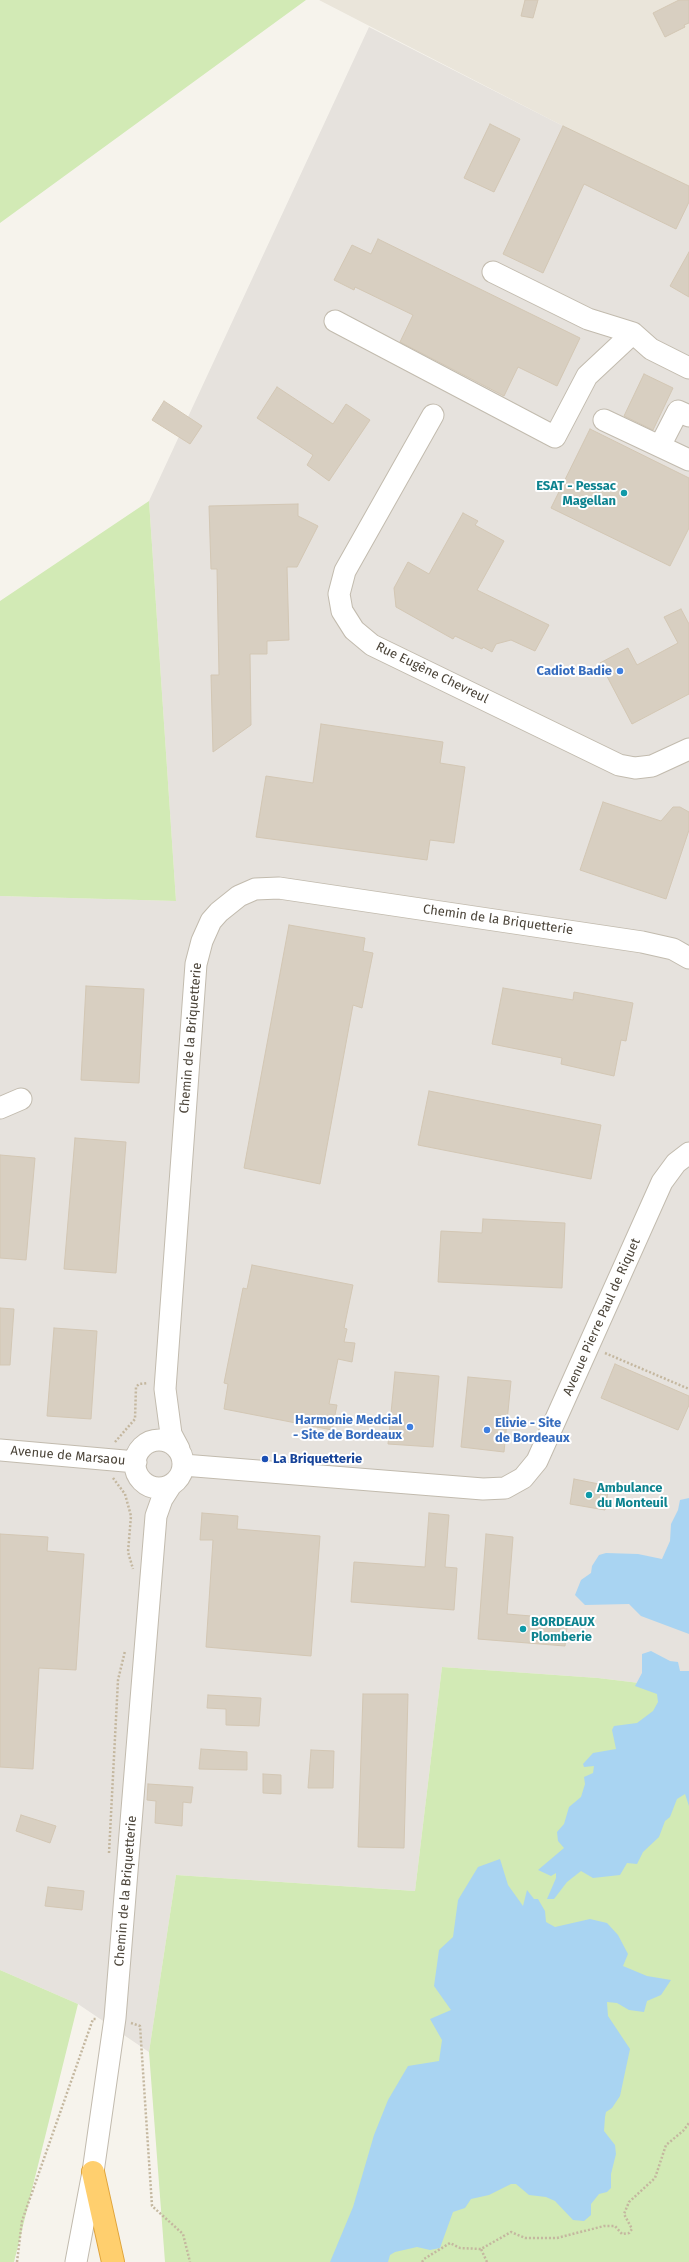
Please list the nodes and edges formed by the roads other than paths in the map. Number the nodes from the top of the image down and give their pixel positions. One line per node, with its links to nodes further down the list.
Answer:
1 (493, 272): 3 (street)
2 (335, 321): 3 (street)
3 (633, 333): 4 (street)
4 (689, 368)
5 (433, 415): 10 (street, Rue Eugène Chevreul)
6 (689, 416): 8 (street)
7 (604, 420): 8 (street)
8 (660, 446): 9 (street)
9 (689, 460)
10 (689, 749)
11 (689, 958): 15 (street, Chemin de la Briquetterie)
12 (21, 1099): 13 (street)
13 (0, 1108)
14 (689, 1153): 17 (street, Avenue Pierre Paul de Riquet)
15 (165, 1389): 17 (street, Chemin de la Briquetterie); 18 (street, Chemin de la Briquetterie)
16 (0, 1450): 18 (street, Avenue de Marsaou)
17 (181, 1457): 18 (street); 19 (street, Chemin de la Briquetterie)
18 (141, 1462): 19 (street); 20 (street, Chemin de la Briquetterie)
19 (171, 1485): 20 (street, Chemin de la Briquetterie)
20 (156, 1516): 21 (street, Chemin de la Briquetterie)
21 (93, 2172): 22 (street, Chemin de la Briquetterie); 23 (highway)
22 (76, 2262)
23 (113, 2262)

